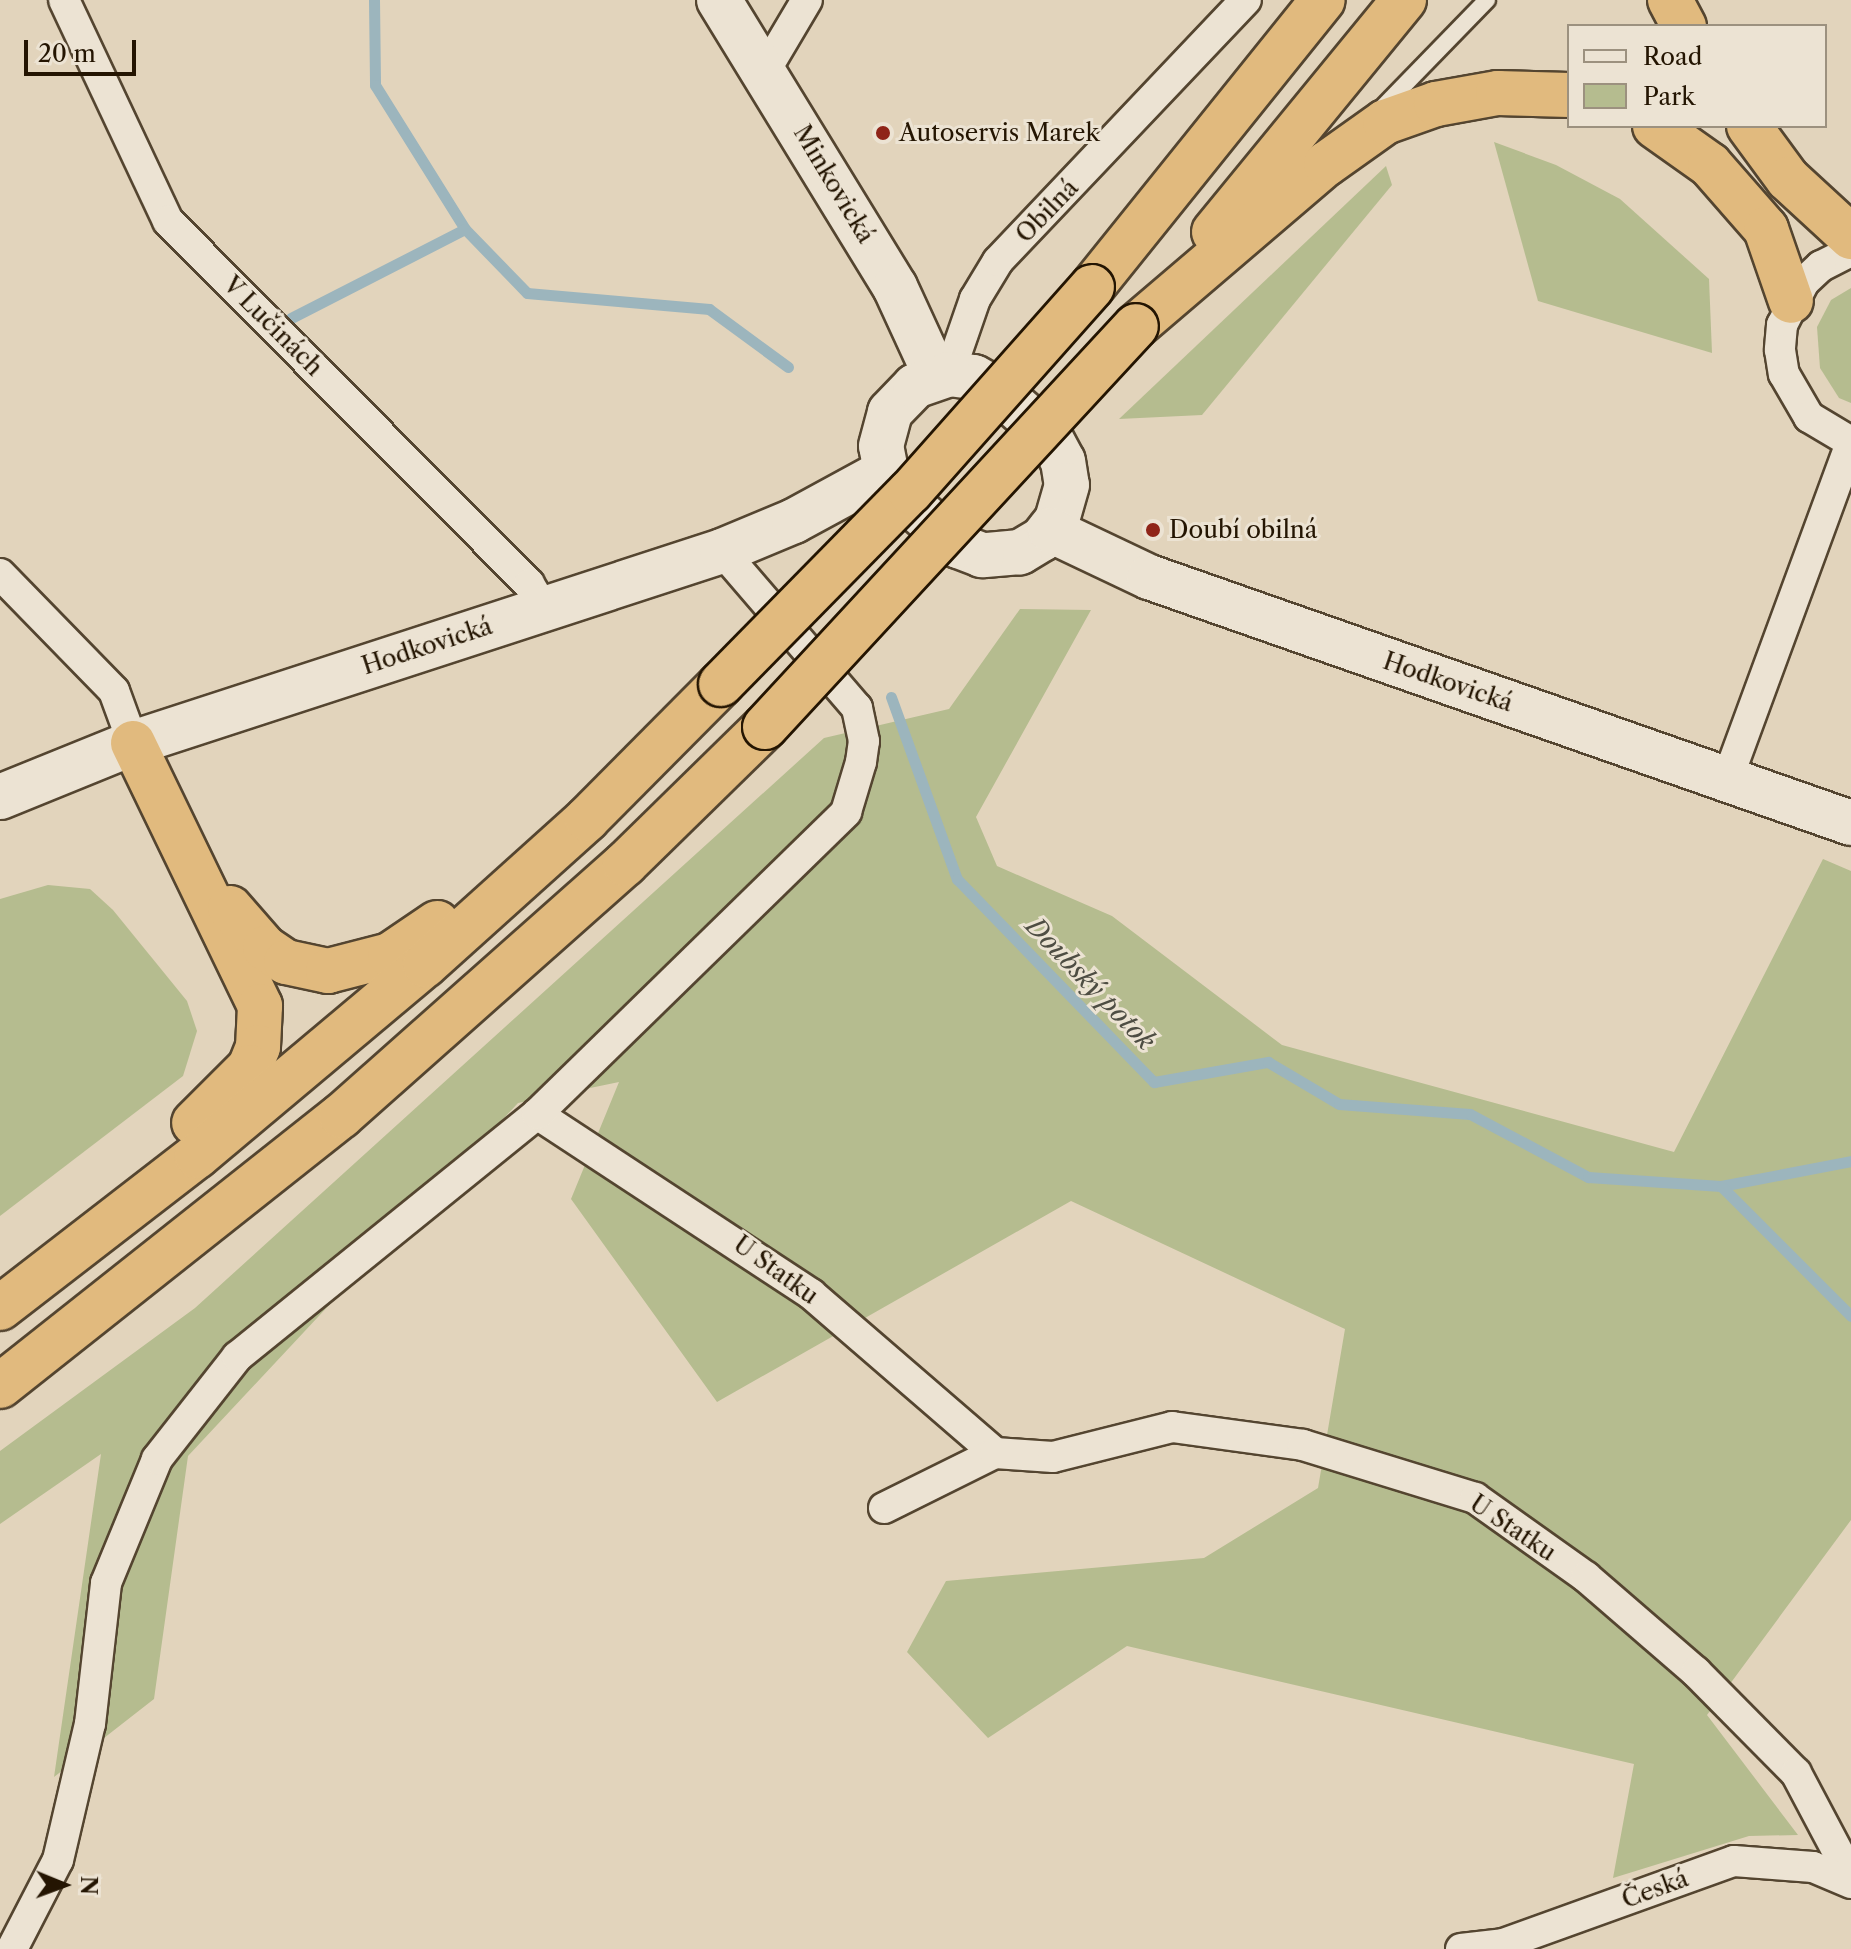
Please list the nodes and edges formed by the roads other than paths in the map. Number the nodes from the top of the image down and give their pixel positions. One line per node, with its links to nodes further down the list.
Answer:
1 (64, 0): 25 (street, V Lučinách)
2 (719, 0): 10 (street, Minkovická)
3 (807, 0): 10 (street)
4 (1246, 0): 19 (street, Obilná)
5 (1323, 0): 29 (highway, bridge)
6 (1404, 0): 18 (highway)
7 (1487, 0): 14 (lane)
8 (1670, 0): 9 (highway)
9 (1683, 24)
10 (766, 69): 19 (street, Minkovická)
11 (1567, 95): 14 (highway)
12 (1658, 128): 17 (highway)
13 (1750, 128): 15 (highway)
14 (1326, 164): 18 (highway)
15 (1851, 237)
16 (1851, 251): 17 (street)
17 (1791, 301): 20 (street)
18 (1136, 326): 35 (highway, bridge)
19 (943, 375): 21 (street); 22 (street)
20 (1851, 442): 27 (street)
21 (886, 471): 22 (street); 23 (street, Hodkovická)
22 (1050, 530): 27 (street, Hodkovická)
23 (722, 551): 25 (street, Hodkovická); 32 (street)
24 (0, 574): 26 (street)
25 (544, 609): 26 (street, Hodkovická)
26 (133, 743): 28 (street, Hodkovická); 31 (highway)
27 (1727, 780): 30 (street, Hodkovická)
28 (0, 797)
29 (587, 819): 31 (highway); 33 (highway)
30 (1851, 823)
31 (197, 872): 33 (highway)
32 (537, 1114): 36 (street, U Statku); 41 (street)
33 (86, 1243): 34 (highway)
34 (0, 1308)
35 (0, 1386)
36 (995, 1453): 37 (street); 38 (street, U Statku)
37 (884, 1508)
38 (1851, 1877)
39 (1851, 1883): 40 (street, Česká)
40 (1504, 1947): 42 (street, Česká)
41 (12, 1949)
42 (1461, 1949)

